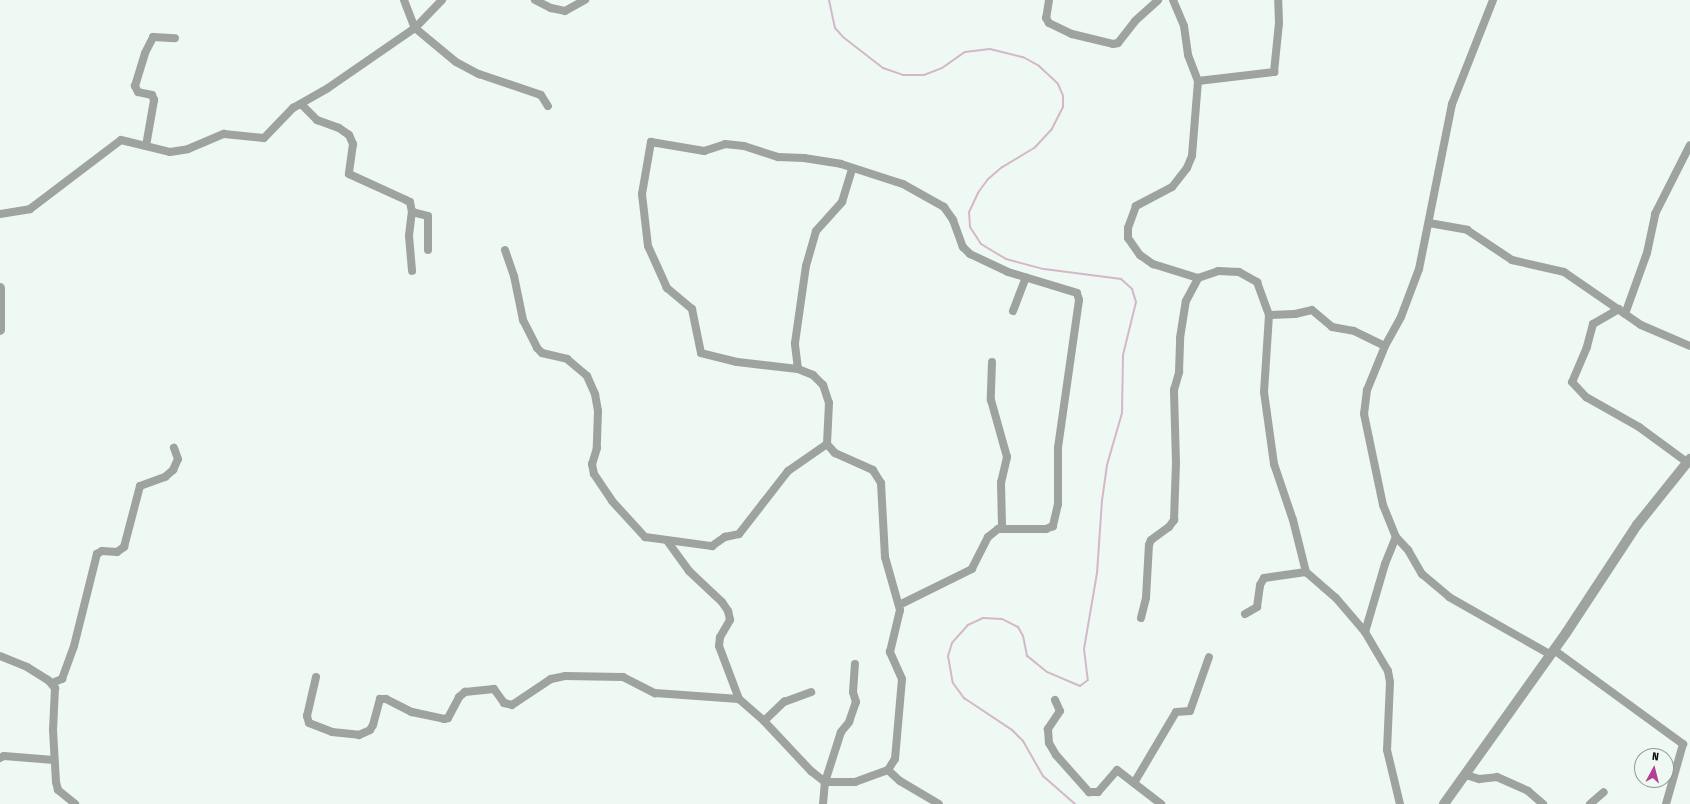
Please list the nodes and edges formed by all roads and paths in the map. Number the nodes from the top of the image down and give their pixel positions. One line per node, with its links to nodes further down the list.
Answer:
1 (404, 0): 10 (street)
2 (442, 0): 10 (street)
3 (535, 0): 4 (street)
4 (585, 0)
5 (1049, 0): 6 (street)
6 (1158, 0)
7 (1173, 0): 12 (street)
8 (1278, 0): 12 (street)
9 (1493, 0): 20 (street)
10 (415, 28): 13 (street); 14 (street)
11 (175, 38): 15 (street)
12 (1198, 81): 25 (street)
13 (301, 104): 15 (street); 18 (street)
14 (548, 106)
15 (146, 146): 19 (street)
16 (1690, 146): 28 (street)
17 (852, 169): 24 (street); 34 (street); 34 (street)
18 (412, 211): 21 (street); 23 (street)
19 (0, 214)
20 (1429, 223): 28 (street); 31 (street)
21 (428, 250)
22 (505, 250): 40 (street)
23 (412, 271)
24 (1026, 277): 27 (street); 38 (street)
25 (1198, 278): 29 (street); 44 (street)
26 (0, 288): 30 (street)
27 (1014, 311)
28 (1622, 312): 32 (street); 37 (street)
29 (1269, 315): 31 (street); 41 (street)
30 (0, 330)
31 (1385, 346): 39 (street)
32 (1690, 346)
33 (992, 362): 38 (street)
34 (798, 369): 35 (street)
35 (827, 444): 40 (street); 42 (street)
36 (174, 448): 51 (street)
37 (1689, 461): 46 (street)
38 (1002, 527): 42 (street)
39 (1396, 537): 45 (street); 46 (street)
40 (668, 542): 53 (street)
41 (1306, 572): 43 (street); 45 (street)
42 (899, 605): 58 (street)
43 (1245, 614)
44 (1140, 618)
45 (1365, 632): 67 (street)
46 (1552, 653): 59 (street); 71 (street)
47 (0, 656): 51 (street)
48 (1209, 657): 61 (street)
49 (854, 664): 60 (street)
50 (316, 677): 53 (street)
51 (52, 683): 57 (street)
52 (811, 692): 55 (street)
53 (739, 699): 55 (street)
54 (1055, 700): 61 (street)
55 (764, 721): 60 (street)
56 (0, 758): 57 (street)
57 (54, 760): 63 (street)
58 (888, 770): 60 (street); 65 (street)
59 (1466, 775): 68 (street); 69 (street)
60 (825, 782): 64 (street)
61 (1134, 783): 66 (street)
62 (1604, 792): 70 (street)
63 (75, 804)
64 (823, 804)
65 (939, 804)
66 (1161, 804)
67 (1400, 804)
68 (1444, 804)
69 (1543, 804)
70 (1590, 804)
71 (1666, 804)

